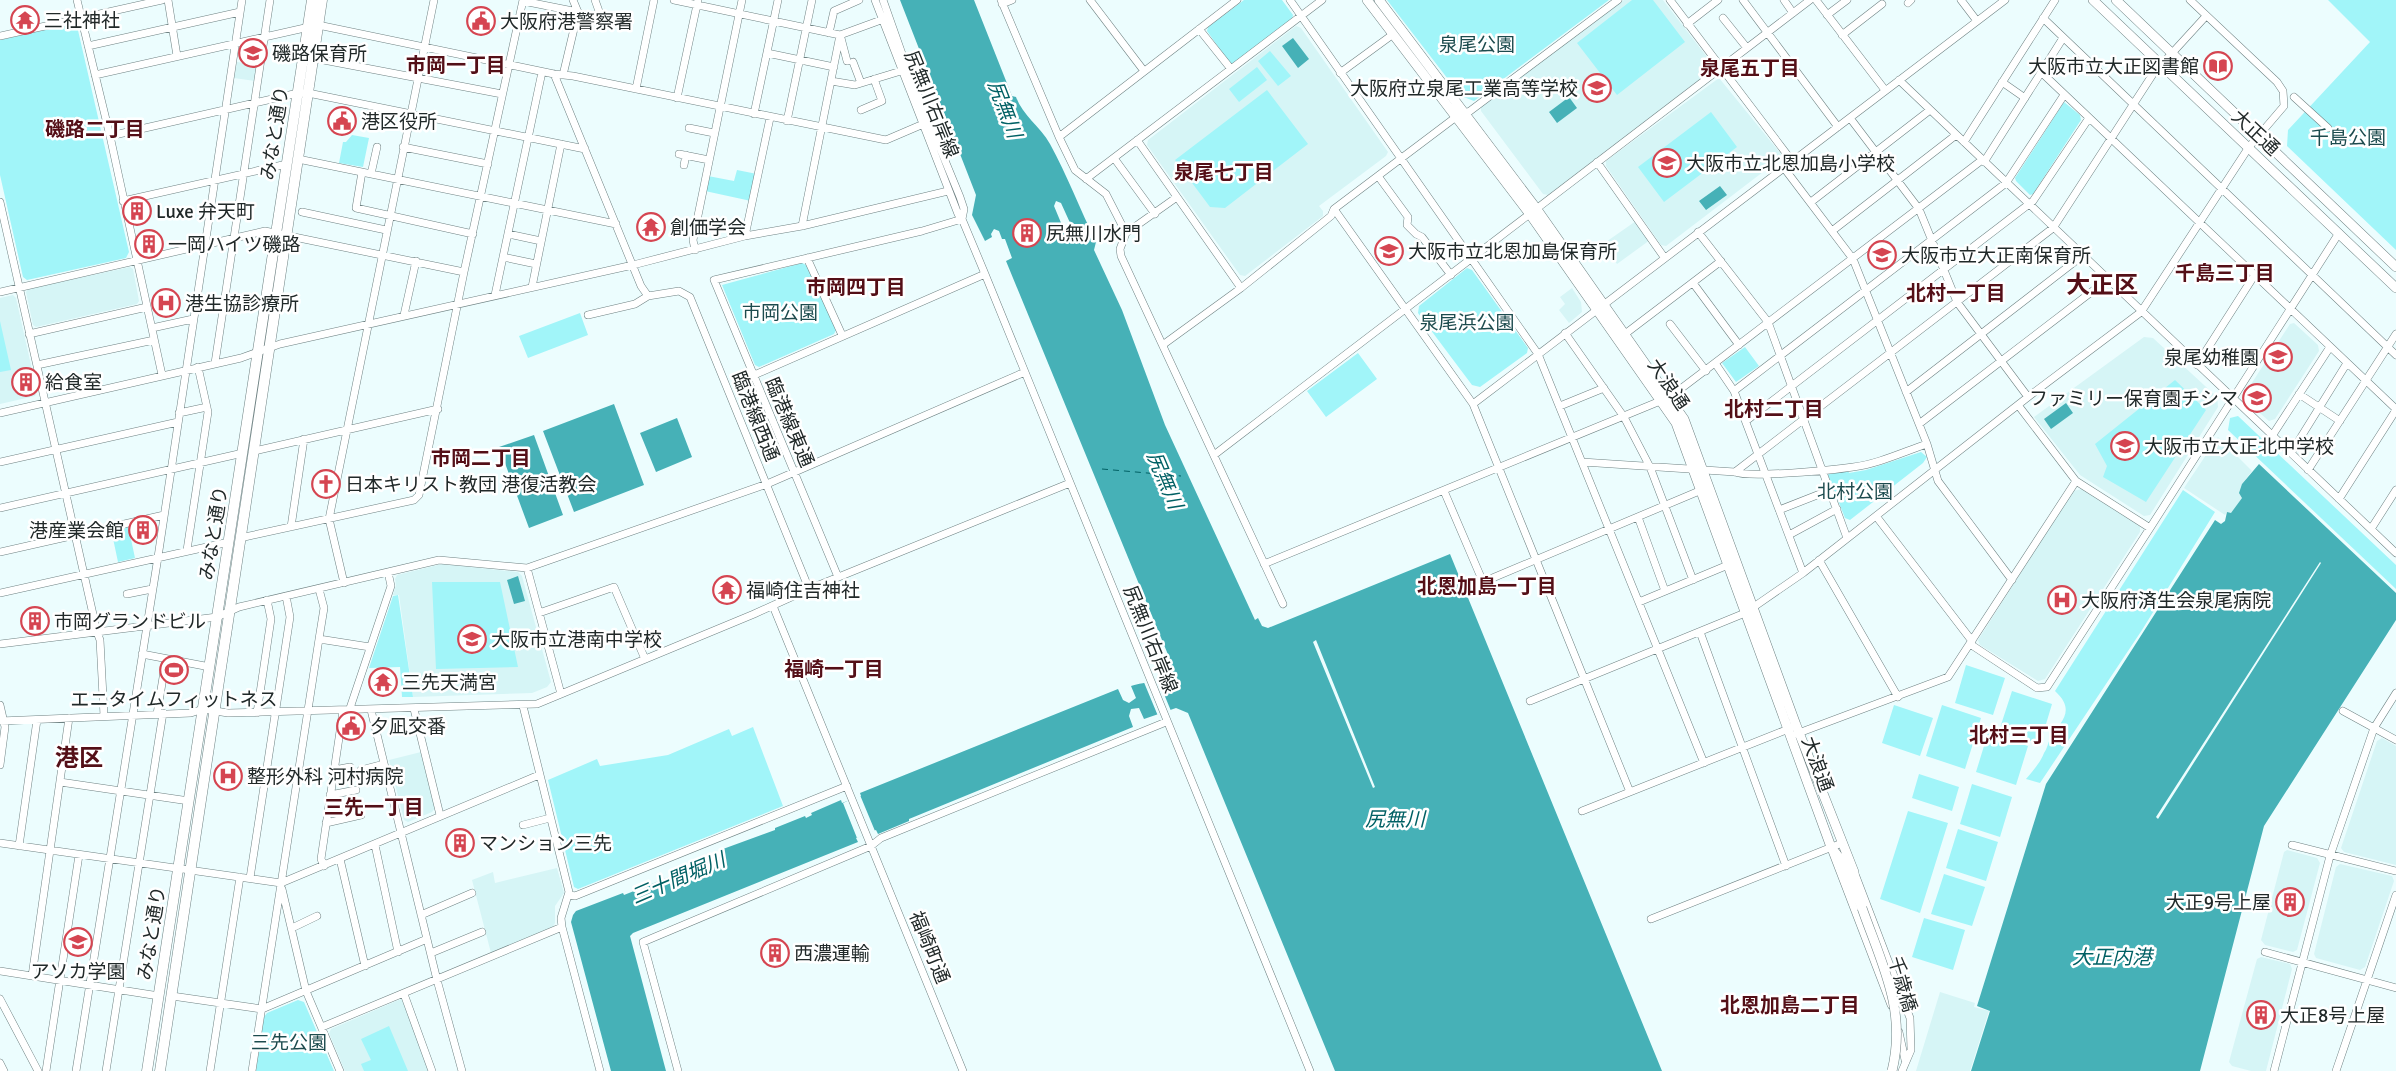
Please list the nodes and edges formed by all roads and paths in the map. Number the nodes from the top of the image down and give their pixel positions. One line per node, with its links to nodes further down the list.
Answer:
1 (77, 0): 54 (street)
2 (162, 0): 54 (street)
3 (168, 0): 62 (street)
4 (242, 0): 46 (street)
5 (270, 0): 71 (street)
6 (312, 0): 61 (highway, みなと通り)
7 (322, 0): 61 (highway, みなと通り)
8 (434, 0): 75 (street)
9 (523, 0): 47 (street); 82 (street)
10 (573, 0): 47 (street)
11 (595, 0): 49 (street)
12 (654, 0): 101 (street)
13 (674, 0): 42 (street)
14 (742, 0): 50 (street)
15 (778, 0): 58 (street)
16 (803, 0): 41 (street)
17 (858, 0): 65 (street)
18 (874, 0): 57 (street, 尻無川右岸線)
19 (883, 0): 179 (street, 尻無川右岸線)
20 (1012, 0): 43 (street)
21 (1090, 0): 88 (street)
22 (1237, 0): 64 (street)
23 (1290, 0): 52 (street)
24 (1322, 0): 52 (street)
25 (1367, 0): 67 (main road, 大浪通)
26 (1379, 0): 117 (main road, 大浪通)
27 (1618, 0): 117 (street)
28 (1680, 0): 44 (street)
29 (1718, 0): 60 (street)
30 (1743, 0): 66 (street)
31 (1784, 0): 48 (street)
32 (1810, 0): 48 (street)
33 (1816, 0): 51 (street)
34 (1847, 0): 51 (street)
35 (1961, 0): 59 (street)
36 (2005, 0): 59 (street)
37 (2055, 0): 56 (street)
38 (2093, 0): 83 (main road, 大正通)
39 (2116, 0): 78 (main road, 大正通)
40 (2190, 0): 53 (street)
41 (812, 1): 63 (street)
42 (698, 2): 50 (street); 107 (street)
43 (1001, 2): 133 (street)
44 (1672, 3): 60 (street)
45 (1882, 4): 68 (street)
46 (240, 12): 62 (street); 73 (street)
47 (578, 12): 94 (street)
48 (1794, 13): 66 (street)
49 (600, 14)
50 (739, 14): 58 (street); 111 (street)
51 (1827, 14): 68 (street)
52 (1301, 16): 86 (street); 91 (street)
53 (2206, 16): 78 (street); 131 (street)
54 (81, 18): 70 (street); 74 (street)
55 (1724, 18): 76 (street)
56 (2043, 18): 72 (street); 99 (street)
57 (881, 20): 69 (street); 87 (street, 尻無川右岸線)
58 (774, 21): 63 (street); 77 (street)
59 (1977, 21): 97 (street)
60 (1687, 24): 85 (street)
61 (313, 26): 71 (street); 75 (street); 80 (highway, みなと通り); 103 (highway, みなと通り)
62 (172, 27): 74 (street); 79 (street)
63 (806, 28): 65 (street); 81 (street)
64 (1199, 29): 86 (street); 88 (street)
65 (829, 33): 69 (street)
66 (1768, 33): 76 (street); 124 (street)
67 (1392, 34): 91 (street); 117 (main road, 大浪通)
68 (1842, 34): 102 (street)
69 (840, 35): 84 (street); 100 (street)
70 (0, 36)
71 (264, 36): 73 (street); 109 (street)
72 (2063, 38): 90 (street); 110 (street)
73 (235, 44): 79 (street); 114 (street)
74 (88, 46): 93 (street)
75 (424, 46): 82 (street); 95 (street)
76 (1746, 48): 85 (street)
77 (767, 53): 81 (street); 116 (street)
78 (2172, 54): 83 (street); 131 (main road, 大正通)
79 (177, 56): 93 (street)
80 (313, 58): 95 (street); 103 (highway, みなと通り)
81 (800, 60): 84 (street); 121 (street)
82 (508, 64): 89 (street); 104 (street)
83 (2162, 66): 110 (street); 140 (main road, 大正通)
84 (834, 67): 98 (street)
85 (1721, 68): 147 (street); 149 (street)
86 (1231, 69): 135 (street)
87 (901, 70): 96 (street); 122 (street, 尻無川右岸線)
88 (1144, 71): 133 (street)
89 (542, 72): 92 (street); 132 (street)
90 (2041, 72): 105 (street); 108 (street)
91 (1340, 73): 145 (street)
92 (554, 74): 94 (street); 141 (street)
93 (95, 75): 130 (street)
94 (562, 75): 101 (street)
95 (417, 78): 104 (street); 115 (street)
96 (874, 79): 100 (street); 112 (street)
97 (1899, 80): 102 (street); 113 (street)
98 (831, 81): 100 (street); 123 (street)
99 (2002, 82): 108 (street); 136 (street)
100 (861, 83)
101 (636, 89): 107 (street)
102 (1885, 90): 119 (street)
103 (303, 93): 109 (street); 115 (street); 143 (highway, みなと通り); 150 (highway, みなと通り)
104 (502, 94): 127 (street)
105 (2064, 94): 120 (street); 162 (street)
106 (2294, 97): 126 (street)
107 (677, 98): 111 (street)
108 (2025, 98): 148 (street)
109 (255, 103): 114 (street); 155 (street)
110 (2133, 104): 134 (street); 163 (street)
111 (719, 107): 116 (street); 128 (street)
112 (860, 110)
113 (1930, 110): 129 (street); 142 (street)
114 (225, 111): 130 (street); 160 (street)
115 (410, 113): 127 (street); 139 (street)
116 (754, 114): 118 (street)
117 (1460, 115): 145 (street); 175 (main road, 大浪通)
118 (770, 118): 121 (street); 192 (street)
119 (1850, 118): 124 (street); 142 (street)
120 (2088, 118): 134 (street); 171 (street)
121 (787, 121): 123 (street)
122 (922, 125): 123 (street); 164 (street, 尻無川右岸線)
123 (822, 127): 182 (street)
124 (1838, 127): 147 (street)
125 (689, 128): 128 (street)
126 (2328, 128)
127 (495, 131): 132 (street); 151 (street)
128 (714, 133): 146 (street)
129 (1956, 135): 136 (street); 161 (street)
130 (110, 136): 167 (street)
131 (2259, 136): 140 (street); 210 (main road, 大正通)
132 (527, 137): 137 (street); 170 (street)
133 (1058, 137): 159 (street)
134 (2111, 139): 180 (street); 183 (street)
135 (1137, 140): 144 (street); 166 (street)
136 (1964, 142): 148 (street)
137 (561, 144): 141 (street); 174 (street)
138 (377, 147): 156 (street)
139 (403, 147): 151 (street); 158 (street)
140 (2249, 147): 163 (street); 188 (main road, 大正通)
141 (585, 149): 181 (street)
142 (1876, 152): 161 (street); 169 (street)
143 (298, 158): 154 (street); 189 (highway, みなと通り)
144 (1114, 158): 159 (street); 177 (street)
145 (1401, 159): 157 (street); 203 (street)
146 (709, 160): 152 (street); 197 (street)
147 (1792, 161): 153 (street)
148 (1983, 161): 162 (street); 173 (street)
149 (1597, 162): 175 (street); 201 (street)
150 (286, 164): 155 (street); 189 (highway, みなと通り)
151 (488, 164): 165 (street)
152 (684, 165)
153 (1784, 168): 169 (street); 186 (street)
154 (362, 172): 156 (street); 178 (street)
155 (244, 173): 160 (street); 193 (street)
156 (371, 174): 158 (street)
157 (1378, 176): 172 (street); 215 (street)
158 (397, 179): 165 (street); 178 (street)
159 (1086, 179): 187 (street)
160 (213, 181): 167 (street); 196 (street)
161 (1898, 181): 173 (street); 185 (street)
162 (2006, 183): 171 (street); 194 (street)
163 (2222, 189): 180 (street); 214 (street)
164 (948, 191): 179 (street, 尻無川右岸線); 182 (street)
165 (480, 196): 170 (street); 190 (street)
166 (1177, 197): 177 (street); 221 (street)
167 (123, 201): 205 (street)
168 (0, 202): 219 (street)
169 (1810, 202): 185 (street)
170 (514, 204): 174 (street); 191 (street)
171 (2029, 205): 183 (street); 211 (street)
172 (1334, 209): 221 (street); 232 (street)
173 (1919, 209): 194 (street); 204 (street)
174 (548, 210): 181 (street); 195 (street)
175 (1533, 211): 203 (street); 229 (main road, 大浪通); 233 (main road, 大浪通)
176 (302, 212): 184 (street)
177 (1155, 214): 187 (street)
178 (389, 217): 184 (street); 190 (street)
179 (962, 219): 202 (street); 213 (street, 尻無川右岸線)
180 (2198, 223): 216 (street); 234 (street)
181 (616, 224): 209 (street)
182 (802, 226): 192 (street)
183 (2054, 228): 199 (street); 227 (street)
184 (386, 230): 198 (street)
185 (1832, 231): 204 (street)
186 (1698, 232): 201 (street); 206 (street)
187 (1126, 233): 250 (street)
188 (2339, 233): 214 (street); 222 (main road, 大正通)
189 (281, 234): 193 (street); 198 (street); 252 (highway, みなと通り); 255 (highway, みなと通り)
190 (472, 234): 212 (street)
191 (508, 234): 195 (street); 200 (street)
192 (745, 236): 197 (street)
193 (234, 239): 196 (street); 261 (street)
194 (1932, 240): 211 (street); 223 (street)
195 (541, 241): 208 (street)
196 (204, 245): 205 (street); 237 (street)
197 (695, 250): 209 (street)
198 (381, 254): 207 (street); 240 (street)
199 (2082, 256): 217 (street); 246 (street)
200 (503, 257): 208 (street); 225 (street)
201 (1664, 257): 229 (street)
202 (808, 258): 248 (street); 271 (street, 臨港線東通)
203 (1472, 259): 215 (street); 256 (street)
204 (1853, 259): 223 (street); 238 (street)
205 (136, 261): 219 (street); 230 (street)
206 (1721, 261): 218 (street); 238 (street)
207 (416, 262): 212 (street); 236 (street)
208 (536, 264): 220 (street)
209 (633, 265): 220 (street); 226 (street)
210 (2396, 267)
211 (1944, 270): 227 (street); 239 (street)
212 (464, 272): 228 (street)
213 (986, 274): 248 (street); 269 (street, 尻無川右岸線)
214 (2312, 274): 231 (street); 253 (street)
215 (1451, 276): 232 (street)
216 (2254, 276): 231 (street); 265 (street)
217 (2107, 280): 234 (street); 260 (street)
218 (1693, 283): 245 (street); 251 (street)
219 (20, 287): 224 (street); 244 (street)
220 (532, 287): 225 (street)
221 (1241, 288): 250 (street)
222 (2396, 288)
223 (1865, 291): 239 (street); 258 (street)
224 (0, 292)
225 (495, 295): 228 (street)
226 (648, 296): 235 (street, 臨港線西通); 323 (street, 臨港線西通)
227 (1957, 302): 246 (street); 257 (street)
228 (458, 304): 236 (street); 287 (street)
229 (1604, 304): 233 (street); 245 (main road, 大浪通)
230 (147, 307): 242 (street); 244 (street)
231 (2290, 309): 254 (street); 280 (street)
232 (1405, 310): 282 (street); 307 (street)
233 (1596, 310): 243 (street); 279 (main road, 大浪通)
234 (2141, 312): 265 (street); 278 (street)
235 (588, 314)
236 (404, 315): 240 (street)
237 (193, 319): 242 (street); 267 (street)
238 (1768, 322): 251 (street); 258 (street)
239 (1877, 322): 257 (street); 273 (street)
240 (368, 324): 252 (street); 297 (street)
241 (1670, 324): 268 (street)
242 (152, 328): 249 (street)
243 (1565, 333): 256 (street); 274 (street)
244 (29, 334): 264 (street)
245 (1624, 334): 279 (main road, 大浪通)
246 (1980, 334): 260 (street); 276 (street)
247 (2396, 334): 253 (street)
248 (842, 335): 271 (street)
249 (154, 340): 264 (street); 270 (street)
250 (1164, 344): 307 (street)
251 (1739, 345): 262 (street)
252 (270, 346): 255 (street); 303 (highway, みなと通り)
253 (2388, 347): 259 (street); 272 (street)
254 (2330, 348): 263 (street); 277 (street)
255 (258, 351): 261 (street); 304 (highway, みなと通り)
256 (1538, 354): 282 (street); 284 (street)
257 (1890, 354): 276 (street); 293 (street)
258 (1780, 355): 273 (street); 275 (street)
259 (2396, 355)
260 (2001, 361): 278 (street); 296 (street)
261 (215, 363): 266 (street)
262 (1715, 363): 268 (street); 275 (street)
263 (2348, 363): 272 (street); 286 (street)
264 (37, 365): 281 (street)
265 (2197, 366): 280 (street)
266 (198, 367): 267 (street); 285 (street)
267 (185, 370): 270 (street); 290 (street)
268 (1706, 371): 279 (street)
269 (1025, 372): 319 (street); 322 (street, 尻無川右岸線)
270 (162, 375): 281 (street)
271 (752, 376): 319 (street, 臨港線東通)
272 (2366, 381): 288 (street); 294 (street)
273 (1792, 386): 292 (street); 293 (street)
274 (1604, 388): 284 (street); 291 (street)
275 (1734, 390): 292 (street)
276 (1906, 392): 296 (street)
277 (2299, 394): 286 (street); 298 (street)
278 (2028, 397): 283 (street)
279 (1666, 399): 291 (street); 314 (main road, 大浪通)
280 (2233, 399): 298 (street); 339 (street)
281 (45, 403): 289 (street); 302 (street)
282 (1473, 404): 313 (street)
283 (2018, 405): 316 (street); 321 (street)
284 (1560, 406): 299 (street)
285 (207, 407): 290 (street); 309 (street)
286 (2319, 408): 294 (street); 305 (street)
287 (438, 409): 297 (street); 337 (street)
288 (2396, 410): 329 (street)
289 (0, 413)
290 (179, 413): 295 (street)
291 (1624, 417): 299 (street); 311 (street)
292 (1746, 420): 306 (street)
293 (1804, 420): 306 (street); 315 (street)
294 (2340, 421): 317 (street)
295 (178, 422): 302 (street); 312 (street)
296 (1919, 424): 301 (street)
297 (346, 431): 300 (street); 337 (street)
298 (2272, 436): 305 (street)
299 (1573, 438): 310 (street); 313 (street)
300 (304, 439): 303 (street); 338 (street)
301 (1927, 444): 315 (street); 316 (street)
302 (57, 449): 308 (street); 328 (street)
303 (254, 451): 344 (highway, みなと通り)
304 (243, 453): 309 (street); 346 (highway, みなと通り)
305 (2290, 453): 317 (street)
306 (1758, 454): 318 (street); 320 (street)
307 (1214, 455): 353 (street)
308 (0, 462)
309 (200, 462): 312 (street); 347 (street)
310 (1582, 462): 311 (street); 340 (street)
311 (1650, 467): 314 (street); 330 (street)
312 (171, 468): 328 (street); 334 (street)
313 (1499, 468): 325 (street); 351 (street)
314 (1698, 469): 318 (street); 324 (main road, 大浪通)
315 (1823, 469): 320 (street); 326 (street)
316 (1935, 470): 335 (street); 361 (street)
317 (2308, 470): 329 (street)
318 (1734, 472): 320 (street)
319 (794, 473): 323 (street); 359 (street, 臨港線東通)
320 (1765, 474): 333 (street)
321 (2076, 481): 339 (street); 361 (street)
322 (1070, 483): 359 (street); 411 (street, 尻無川右岸線)
323 (766, 484): 355 (street); 365 (street, 臨港線西通)
324 (1705, 489): 330 (street); 354 (main road, 大浪通); 374 (main road, 大浪通)
325 (1444, 490): 351 (street); 353 (street)
326 (1830, 490): 332 (street); 333 (street)
327 (2396, 490): 341 (street)
328 (67, 492): 331 (street); 342 (street)
329 (2339, 500): 341 (street)
330 (1665, 506): 336 (street); 360 (street)
331 (0, 508)
332 (1837, 509): 343 (street); 345 (street)
333 (1779, 510): 343 (street)
334 (164, 515): 342 (street); 350 (street)
335 (1876, 516): 345 (street); 383 (street)
336 (1638, 517): 340 (street); 366 (street)
337 (329, 519): 338 (street); 362 (street)
338 (291, 527): 344 (street)
339 (2150, 528): 383 (street)
340 (1610, 529): 351 (street); 371 (street)
341 (2371, 529): 349 (street)
342 (76, 535): 348 (street); 358 (street)
343 (1789, 535): 357 (street)
344 (240, 538): 375 (highway, みなと通り)
345 (1847, 538): 352 (street)
346 (230, 542): 347 (street); 378 (highway, みなと通り)
347 (187, 550): 350 (street)
348 (0, 552)
349 (2396, 553)
350 (158, 557): 358 (street); 363 (street)
351 (1536, 558): 391 (street)
352 (1819, 560): 357 (street); 394 (street)
353 (1264, 564): 372 (street)
354 (1728, 565): 360 (street); 377 (main road, 大浪通)
355 (526, 568): 356 (street); 376 (street)
356 (388, 572): 362 (street); 385 (street)
357 (1803, 573): 374 (street)
358 (85, 574): 367 (street); 380 (street)
359 (838, 577): 365 (street)
360 (1693, 580): 366 (street)
361 (2012, 580): 383 (street)
362 (344, 583): 364 (street)
363 (152, 589): 368 (street); 379 (street)
364 (319, 589): 369 (street); 382 (street)
365 (809, 589): 373 (street)
366 (1665, 591): 371 (street)
367 (0, 593)
368 (127, 594)
369 (286, 596): 370 (street); 404 (street)
370 (267, 600): 375 (street); 406 (street)
371 (1639, 602): 386 (street)
372 (1283, 604)
373 (773, 606): 389 (street); 426 (street, 福崎町通)
374 (1754, 607): 377 (street); 415 (main road, 大浪通)
375 (230, 611): 378 (street); 401 (highway, みなと通り)
376 (539, 613): 389 (street); 393 (street)
377 (1745, 613): 381 (street); 415 (main road, 大浪通)
378 (217, 617): 379 (street); 390 (highway, みなと通り)
379 (146, 626): 380 (street); 387 (street)
380 (97, 632): 384 (street); 409 (street)
381 (1700, 632): 386 (street); 417 (street)
382 (320, 640): 385 (street); 405 (street)
383 (1971, 643): 394 (street)
384 (0, 644)
385 (370, 647): 402 (street)
386 (1658, 648): 391 (street); 418 (street)
387 (142, 654): 388 (street); 408 (street)
388 (166, 659): 390 (street); 407 (street)
389 (645, 659): 393 (street)
390 (210, 667): 398 (highway, みなと通り)
391 (1583, 678): 395 (street); 429 (street)
392 (2396, 693): 414 (street)
393 (561, 694): 397 (street)
394 (1898, 697): 415 (street)
395 (1530, 701)
396 (0, 705): 413 (street)
397 (522, 706): 399 (street); 424 (street)
398 (203, 709): 401 (street); 407 (street); 432 (highway, みなと通り)
399 (414, 709): 400 (street); 435 (street)
400 (371, 710): 402 (street); 419 (street)
401 (216, 711): 406 (street); 456 (highway, みなと通り)
402 (346, 711): 405 (street); 422 (street)
403 (2343, 711): 414 (street)
404 (275, 712): 405 (street); 406 (street); 460 (street)
405 (307, 712): 461 (street)
406 (257, 713)
407 (160, 714): 408 (street); 430 (street)
408 (132, 715): 409 (street); 428 (street)
409 (104, 716): 410 (street)
410 (69, 718): 412 (street); 425 (street)
411 (1166, 719): 445 (street); 515 (street, 尻無川右岸線)
412 (37, 720): 413 (street); 444 (street)
413 (2, 721): 420 (street)
414 (2374, 728): 416 (street); 449 (street)
415 (1794, 731): 417 (street); 441 (main road, 大浪通); 446 (main road, 大浪通)
416 (2396, 740)
417 (1743, 748): 418 (street); 454 (street)
418 (1704, 763): 429 (street)
419 (384, 764): 423 (street); 439 (street)
420 (0, 765)
421 (350, 767): 422 (street)
422 (334, 770): 431 (street)
423 (361, 770)
424 (539, 775): 435 (street); 436 (street)
425 (60, 782): 428 (street); 447 (street)
426 (847, 786): 445 (street, 福崎町通); 464 (street)
427 (356, 790): 431 (street)
428 (121, 791): 430 (street); 450 (street)
429 (1630, 792): 433 (street)
430 (150, 794): 432 (street); 452 (street)
431 (330, 795): 437 (street)
432 (188, 801): 455 (highway, みなと通り)
433 (1582, 811)
434 (361, 815): 437 (street)
435 (440, 815): 439 (street)
436 (550, 818): 438 (street); 464 (street)
437 (326, 823): 453 (street)
438 (524, 825)
439 (400, 832): 442 (street); 467 (street)
440 (0, 843): 444 (street)
441 (1842, 843): 446 (street); 457 (main road, 大浪通)
442 (375, 845): 451 (street); 475 (street)
443 (2292, 845): 449 (street)
444 (19, 846): 447 (street)
445 (871, 846): 513 (street); 514 (street, 福崎町通)
446 (1831, 847): 454 (street); 462 (main road, 大浪通); 495 (street)
447 (51, 851): 448 (street); 481 (street)
448 (79, 855): 450 (street); 482 (street)
449 (2330, 856): 458 (street); 478 (street)
450 (111, 859): 452 (street); 485 (street)
451 (340, 859): 453 (street); 479 (street)
452 (140, 863): 455 (street); 487 (street)
453 (324, 866): 461 (street)
454 (1786, 866): 470 (street)
455 (178, 869): 456 (street); 490 (highway, みなと通り)
456 (191, 870): 459 (street); 491 (highway, みなと通り)
457 (1854, 872): 462 (main road, 大浪通); 496 (street)
458 (2396, 872)
459 (240, 877): 460 (street); 493 (street)
460 (250, 878): 461 (street)
461 (281, 884): 466 (street); 468 (street)
462 (1855, 891): 516 (main road, 千歳橋, bridge)
463 (472, 893): 467 (street)
464 (570, 895): 471 (street)
465 (2396, 895): 484 (street)
466 (288, 914): 468 (street); 472 (street)
467 (421, 914): 474 (street)
468 (276, 916): 494 (street)
469 (317, 916): 472 (street)
470 (1651, 919)
471 (562, 927): 483 (street); 512 (street)
472 (292, 928): 488 (street)
473 (482, 932): 477 (street)
474 (427, 939): 475 (street); 477 (street)
475 (398, 952): 479 (street)
476 (2265, 952): 478 (street)
477 (431, 953): 483 (street)
478 (2301, 962): 484 (street); 517 (street)
479 (365, 966): 488 (street)
480 (0, 971): 481 (street)
481 (32, 976): 482 (street)
482 (60, 980): 485 (street); 502 (street)
483 (436, 980): 489 (street); 511 (street)
484 (2367, 980): 486 (street); 518 (street)
485 (90, 985): 487 (street); 503 (street)
486 (2396, 988)
487 (118, 990): 490 (street); 504 (street)
488 (306, 991): 494 (street); 497 (street)
489 (404, 994): 497 (street); 510 (street)
490 (159, 996): 505 (highway, みなと通り)
491 (172, 996): 493 (street); 506 (highway, みなと通り)
492 (0, 999): 501 (street)
493 (221, 1003): 494 (street); 507 (street)
494 (262, 1009): 508 (street)
495 (1895, 1015): 496 (street); 499 (street)
496 (1910, 1018): 499 (street)
497 (322, 1027): 509 (street)
498 (0, 1063): 500 (street)
499 (1904, 1066): 516 (street)
500 (4, 1071)
501 (38, 1071)
502 (46, 1071)
503 (76, 1071)
504 (106, 1071)
505 (147, 1071)
506 (160, 1071)
507 (210, 1071)
508 (252, 1071)
509 (340, 1071)
510 (432, 1071)
511 (462, 1071)
512 (600, 1071)
513 (678, 1071)
514 (963, 1071)
515 (1310, 1071)
516 (1891, 1071)
517 (2274, 1071)
518 (2336, 1071)

